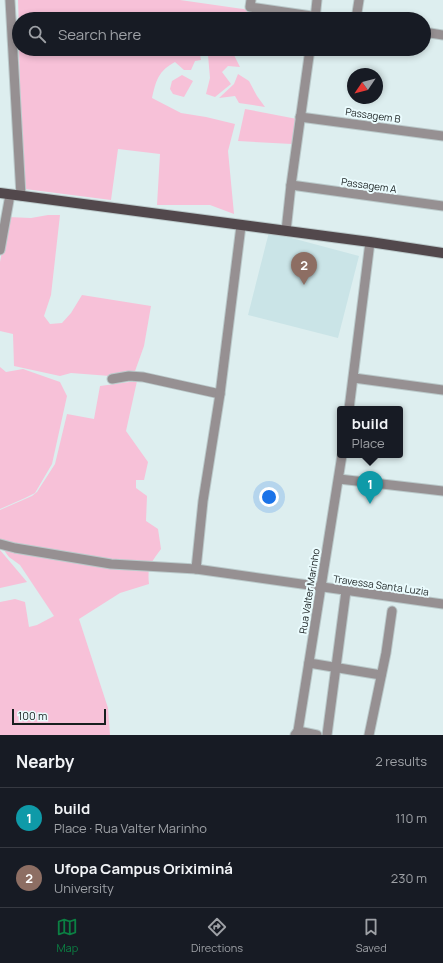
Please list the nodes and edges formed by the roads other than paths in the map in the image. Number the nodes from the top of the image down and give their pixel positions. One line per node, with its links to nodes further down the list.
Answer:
1 (10, 0): 10 (street)
2 (317, 0): 6 (street)
3 (359, 0): 7 (street)
4 (251, 4): 5 (street)
5 (288, 12)
6 (316, 12)
7 (357, 12)
8 (431, 33): 9 (street)
9 (443, 35)
10 (12, 36)
11 (13, 56): 17 (street)
12 (309, 56): 13 (street)
13 (300, 117): 14 (street, Passagem B); 15 (street)
14 (443, 136)
15 (291, 185): 18 (street, Passagem A); 20 (street)
16 (5, 194): 17 (main road); 22 (street)
17 (21, 196): 19 (main road)
18 (443, 206)
19 (241, 226): 20 (main road); 27 (street)
20 (286, 231): 21 (main road)
21 (370, 242): 23 (main road); 24 (street)
22 (0, 250)
23 (443, 253)
24 (354, 378): 26 (street); 28 (street)
25 (112, 379): 27 (street)
26 (443, 390)
27 (220, 394): 33 (street)
28 (349, 406)
29 (342, 458): 30 (street, Rua Valter Marinho)
30 (339, 479): 31 (street); 34 (street, Rua Valter Marinho)
31 (443, 491)
32 (0, 544): 33 (street, Travessa Santa Luzia)
33 (196, 569): 34 (street, Travessa Santa Luzia)
34 (321, 588): 35 (street, Travessa Santa Luzia); 38 (street, Rua Valter Marinho)
35 (346, 591): 36 (street, Travessa Santa Luzia); 39 (street)
36 (443, 604)
37 (392, 611): 40 (street)
38 (309, 663): 39 (street); 41 (street, Rua Valter Marinho)
39 (337, 667): 40 (street); 43 (street)
40 (381, 675): 44 (street)
41 (297, 733): 42 (street)
42 (317, 735)
43 (327, 735)
44 (369, 735)

